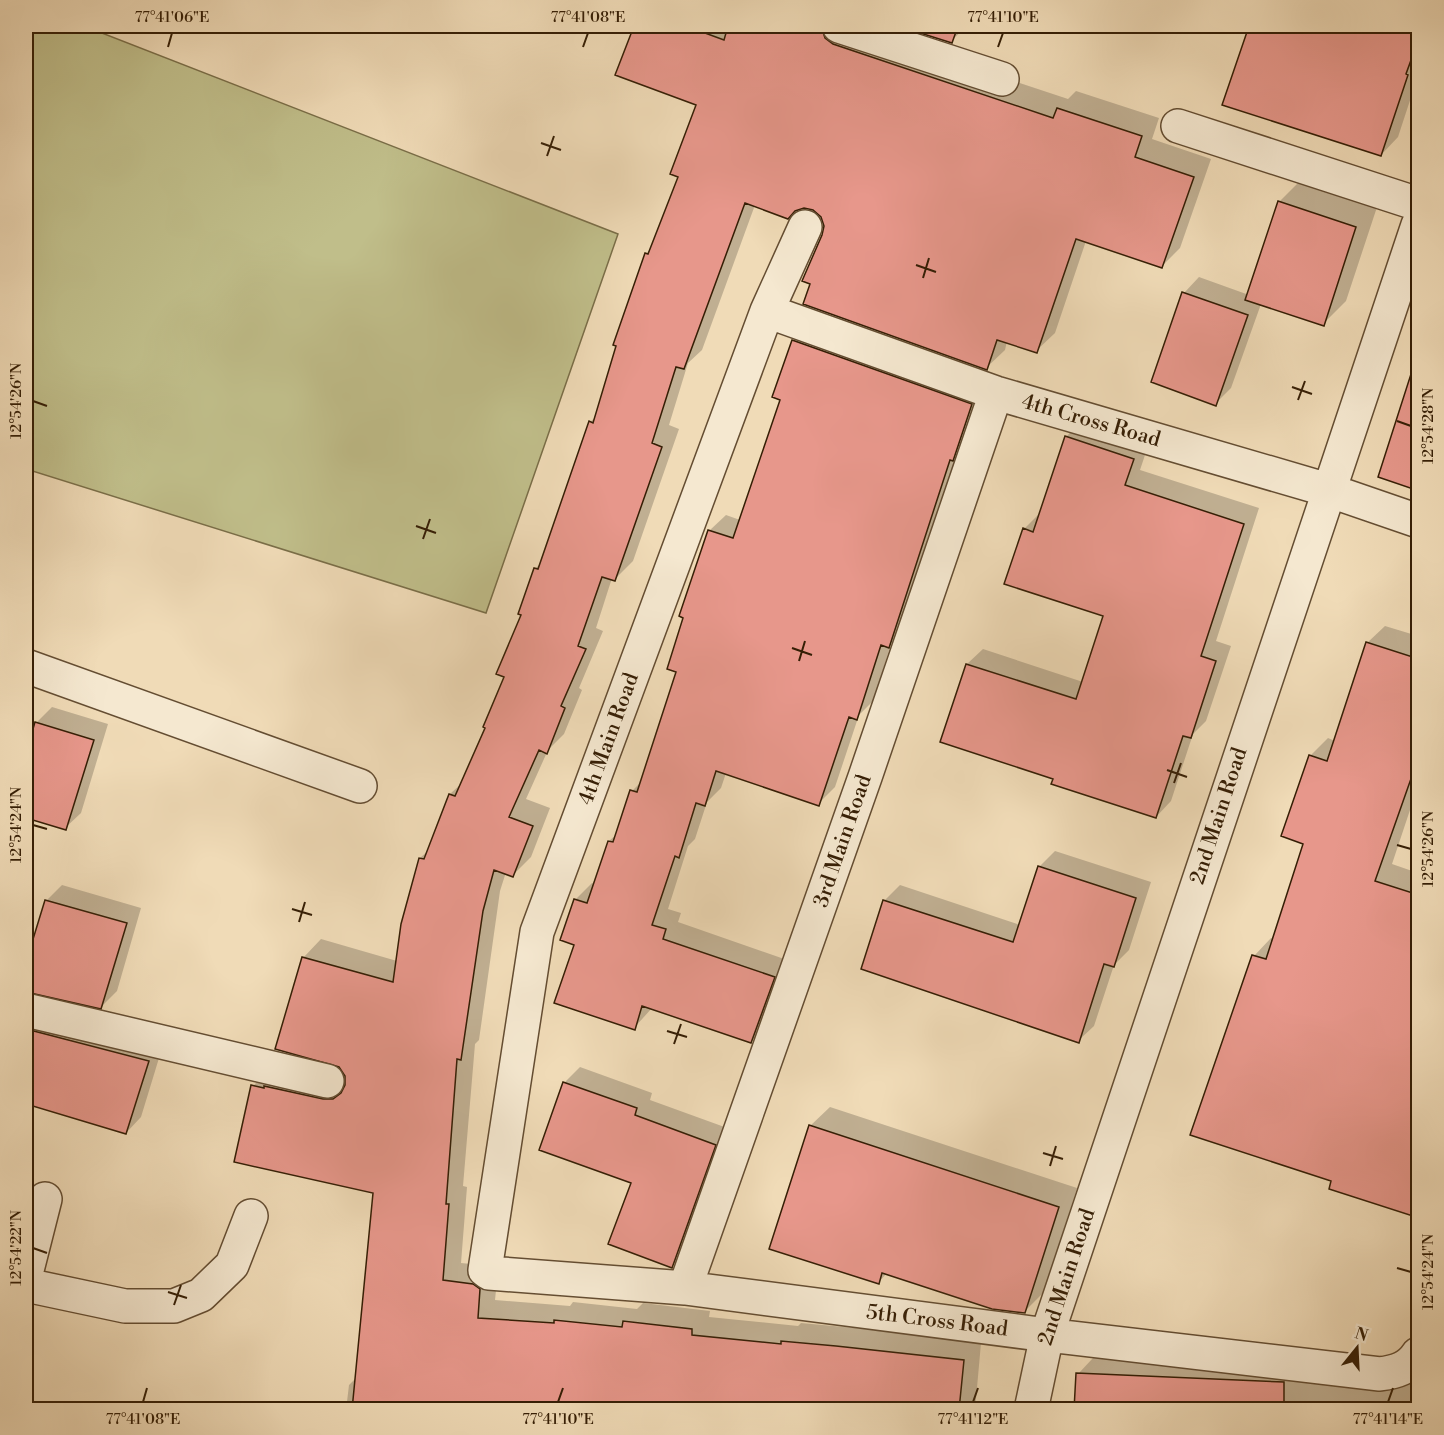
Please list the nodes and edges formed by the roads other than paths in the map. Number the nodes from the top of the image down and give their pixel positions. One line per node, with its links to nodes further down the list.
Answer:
1 (839, 26): 2 (street)
2 (1002, 79)
3 (1178, 126): 4 (street)
4 (1419, 204)
5 (1419, 225): 9 (street, 2nd Main Road)
6 (805, 227): 7 (street, 4th Main Road)
7 (767, 311): 8 (street, 4th Cross Road); 17 (street, 4th Main Road)
8 (996, 393): 9 (street, 4th Cross Road); 20 (street, 3rd Main Road)
9 (1328, 490): 10 (street, 4th Cross Road); 21 (street, 2nd Main Road)
10 (1419, 521)
11 (26, 666): 12 (street)
12 (360, 786)
13 (26, 1010): 14 (street)
14 (327, 1081)
15 (45, 1199): 18 (street)
16 (251, 1216): 19 (street)
17 (485, 1270): 20 (street, 5th Cross Road)
18 (26, 1274)
19 (26, 1285)
20 (685, 1288): 21 (street, 5th Cross Road)
21 (1047, 1335): 22 (street, 5th Cross Road); 23 (street, 2nd Main Road)
22 (1419, 1354)
23 (1031, 1410)

